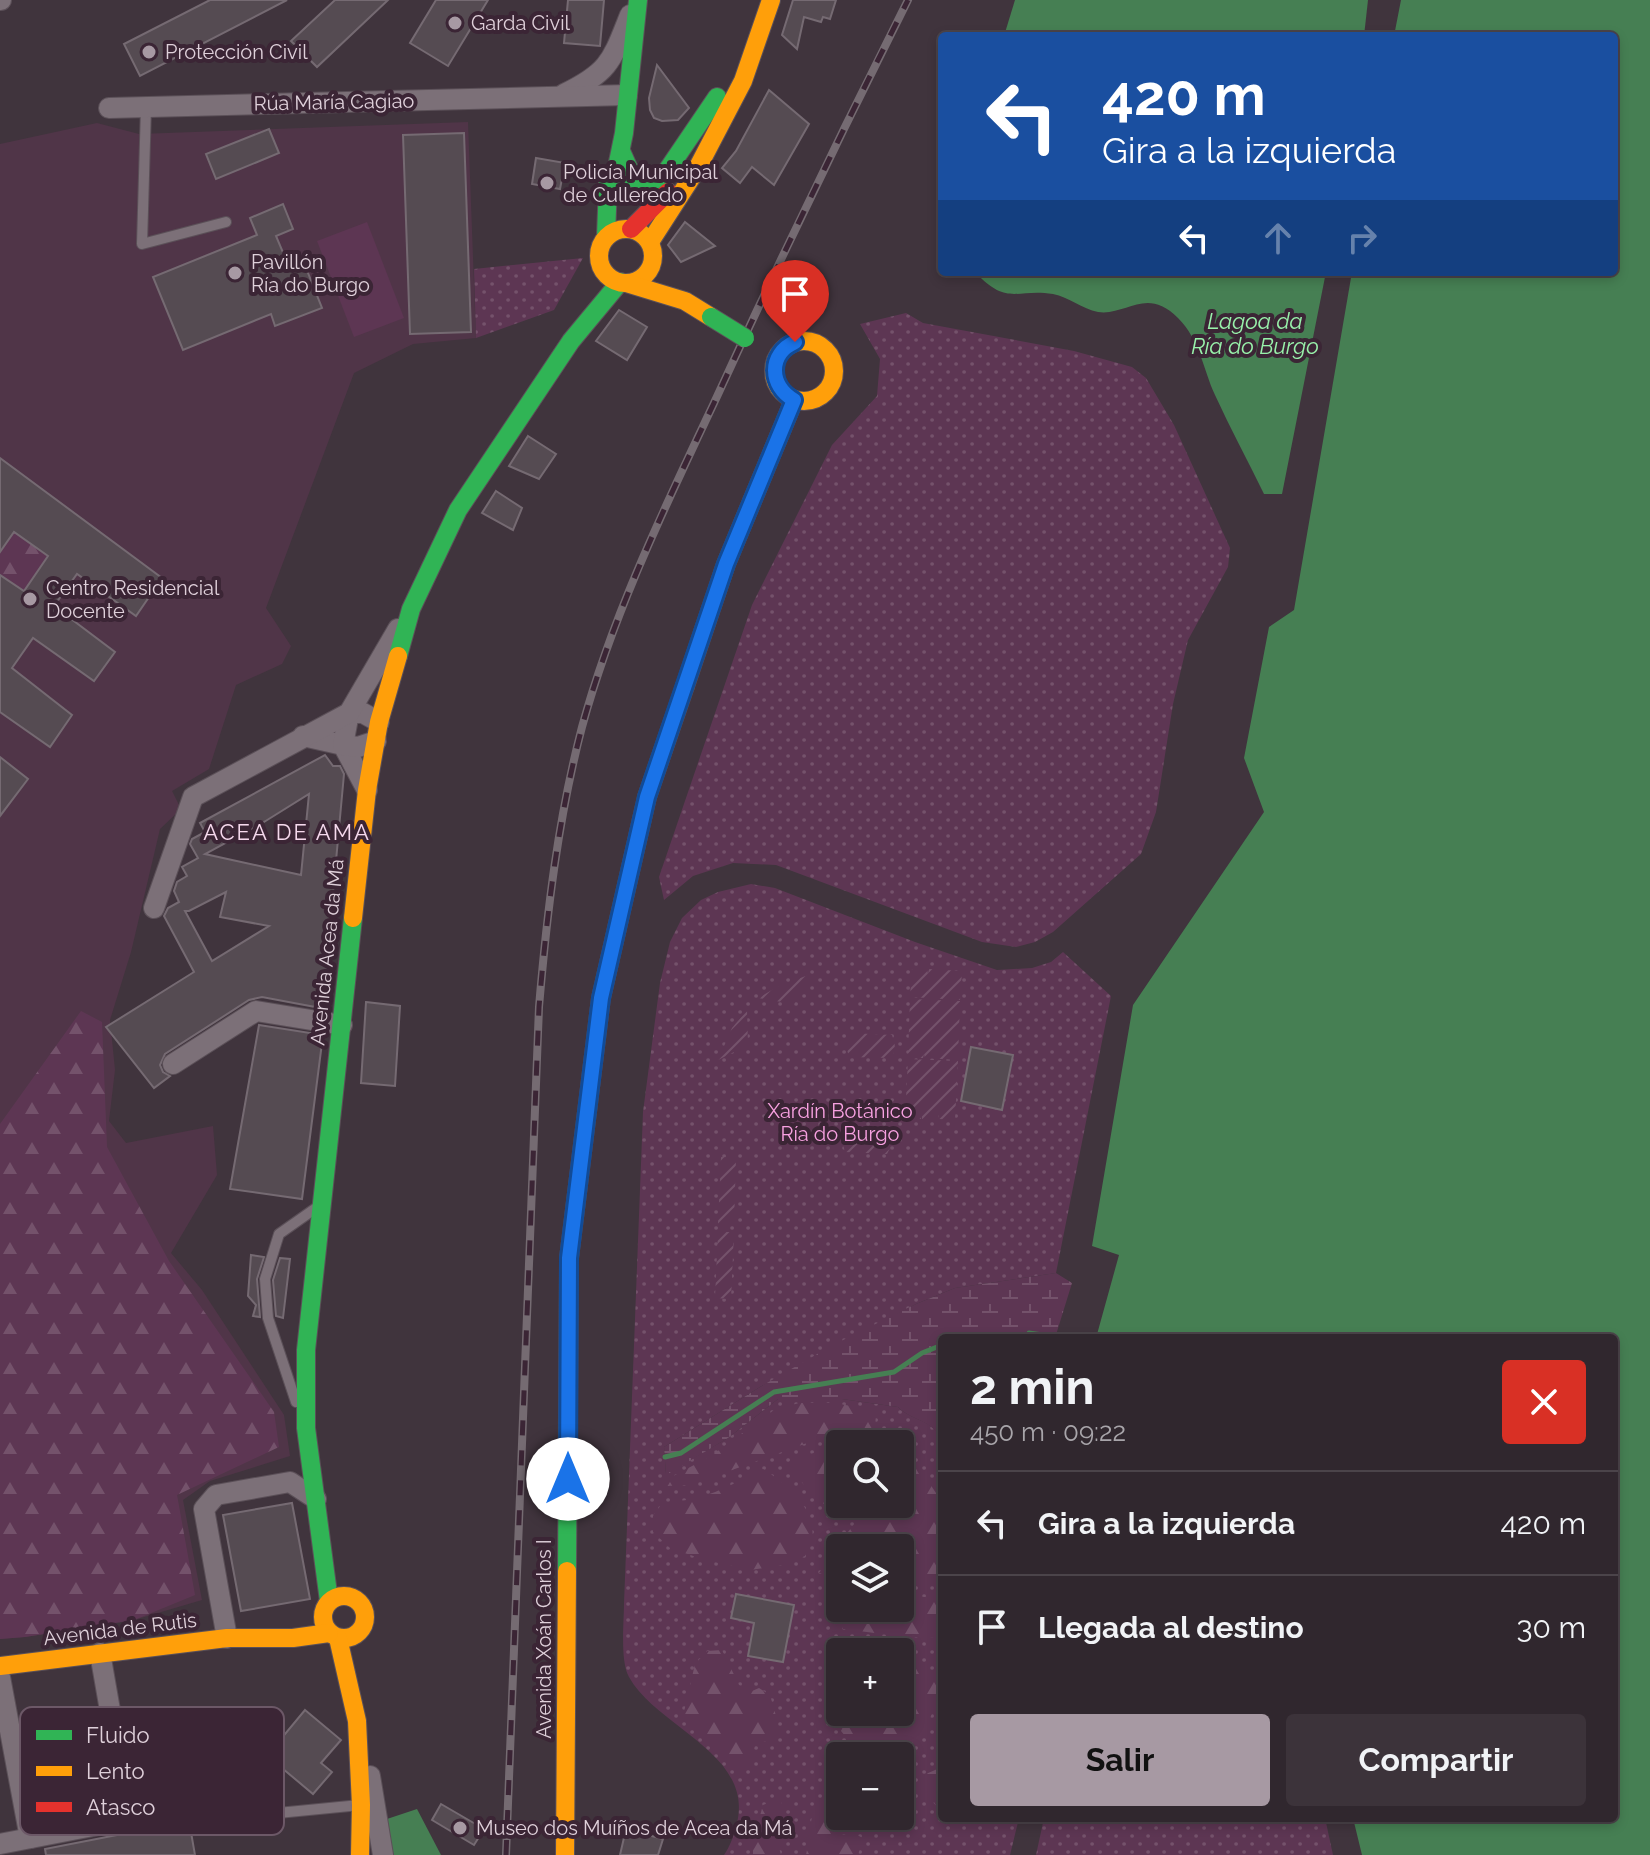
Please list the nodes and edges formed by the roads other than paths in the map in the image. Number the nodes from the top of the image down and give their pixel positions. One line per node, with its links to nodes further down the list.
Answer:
1 (637, 0): 5 (street); 6 (street, Rúa María Cagiao)
2 (758, 0): 4 (street)
3 (771, 0): 12 (street)
4 (737, 66): 9 (street); 11 (street)
5 (627, 95): 6 (street, Rúa María Cagiao); 9 (street)
6 (558, 97): 7 (street, Rúa María Cagiao)
7 (146, 107): 8 (street, Rúa María Cagiao); 10 (lane)
8 (109, 108)
9 (619, 159): 11 (street)
10 (226, 222)
11 (620, 231): 12 (street); 13 (street)
12 (652, 251): 14 (street); 15 (street)
13 (600, 264): 14 (street); 17 (street, Avenida Acea da Má)
14 (623, 283): 15 (street); 17 (street, Avenida Acea da Má)
15 (685, 301): 16 (street, bridge)
16 (745, 338): 18 (street); 19 (street)
17 (571, 341): 21 (street, Avenida Acea da Má)
18 (787, 346): 19 (street); 20 (street)
19 (774, 367): 20 (street)
20 (794, 400): 53 (street, Avenida Xoán Carlos I)
21 (411, 609): 22 (street); 23 (street, Avenida Acea da Má)
22 (349, 713): 23 (street); 24 (street); 25 (street)
23 (378, 732): 25 (street); 26 (street, Avenida Acea da Má)
24 (303, 736): 25 (street); 27 (street)
25 (343, 745): 26 (street)
26 (367, 790): 28 (street, Avenida Acea da Má)
27 (154, 908)
28 (342, 1025): 29 (street); 30 (street, Avenida Acea da Má)
29 (173, 1064)
30 (321, 1205): 31 (street, Avenida Acea da Má); 31 (lane)
31 (306, 1428): 32 (street, Avenida Acea da Má)
32 (312, 1472): 33 (street); 34 (street)
33 (316, 1499): 35 (street); 37 (street)
34 (354, 1598): 35 (street); 38 (street)
35 (326, 1606): 36 (street); 37 (street)
36 (333, 1635): 37 (street); 38 (street); 43 (street)
37 (236, 1638): 39 (street, Avenida de Rutis)
38 (361, 1648): 43 (street)
39 (100, 1653): 40 (street, Avenida de Rutis); 42 (street)
40 (0, 1666)
41 (0, 1677): 44 (street)
42 (109, 1707)
43 (357, 1721): 45 (street); 52 (street)
44 (20, 1784)
45 (361, 1805): 46 (lane); 51 (street)
46 (284, 1812)
47 (29, 1835): 49 (street)
48 (46, 1835): 49 (street)
49 (30, 1838): 50 (street)
50 (0, 1844)
51 (360, 1855)
52 (383, 1855)
53 (565, 1855)

